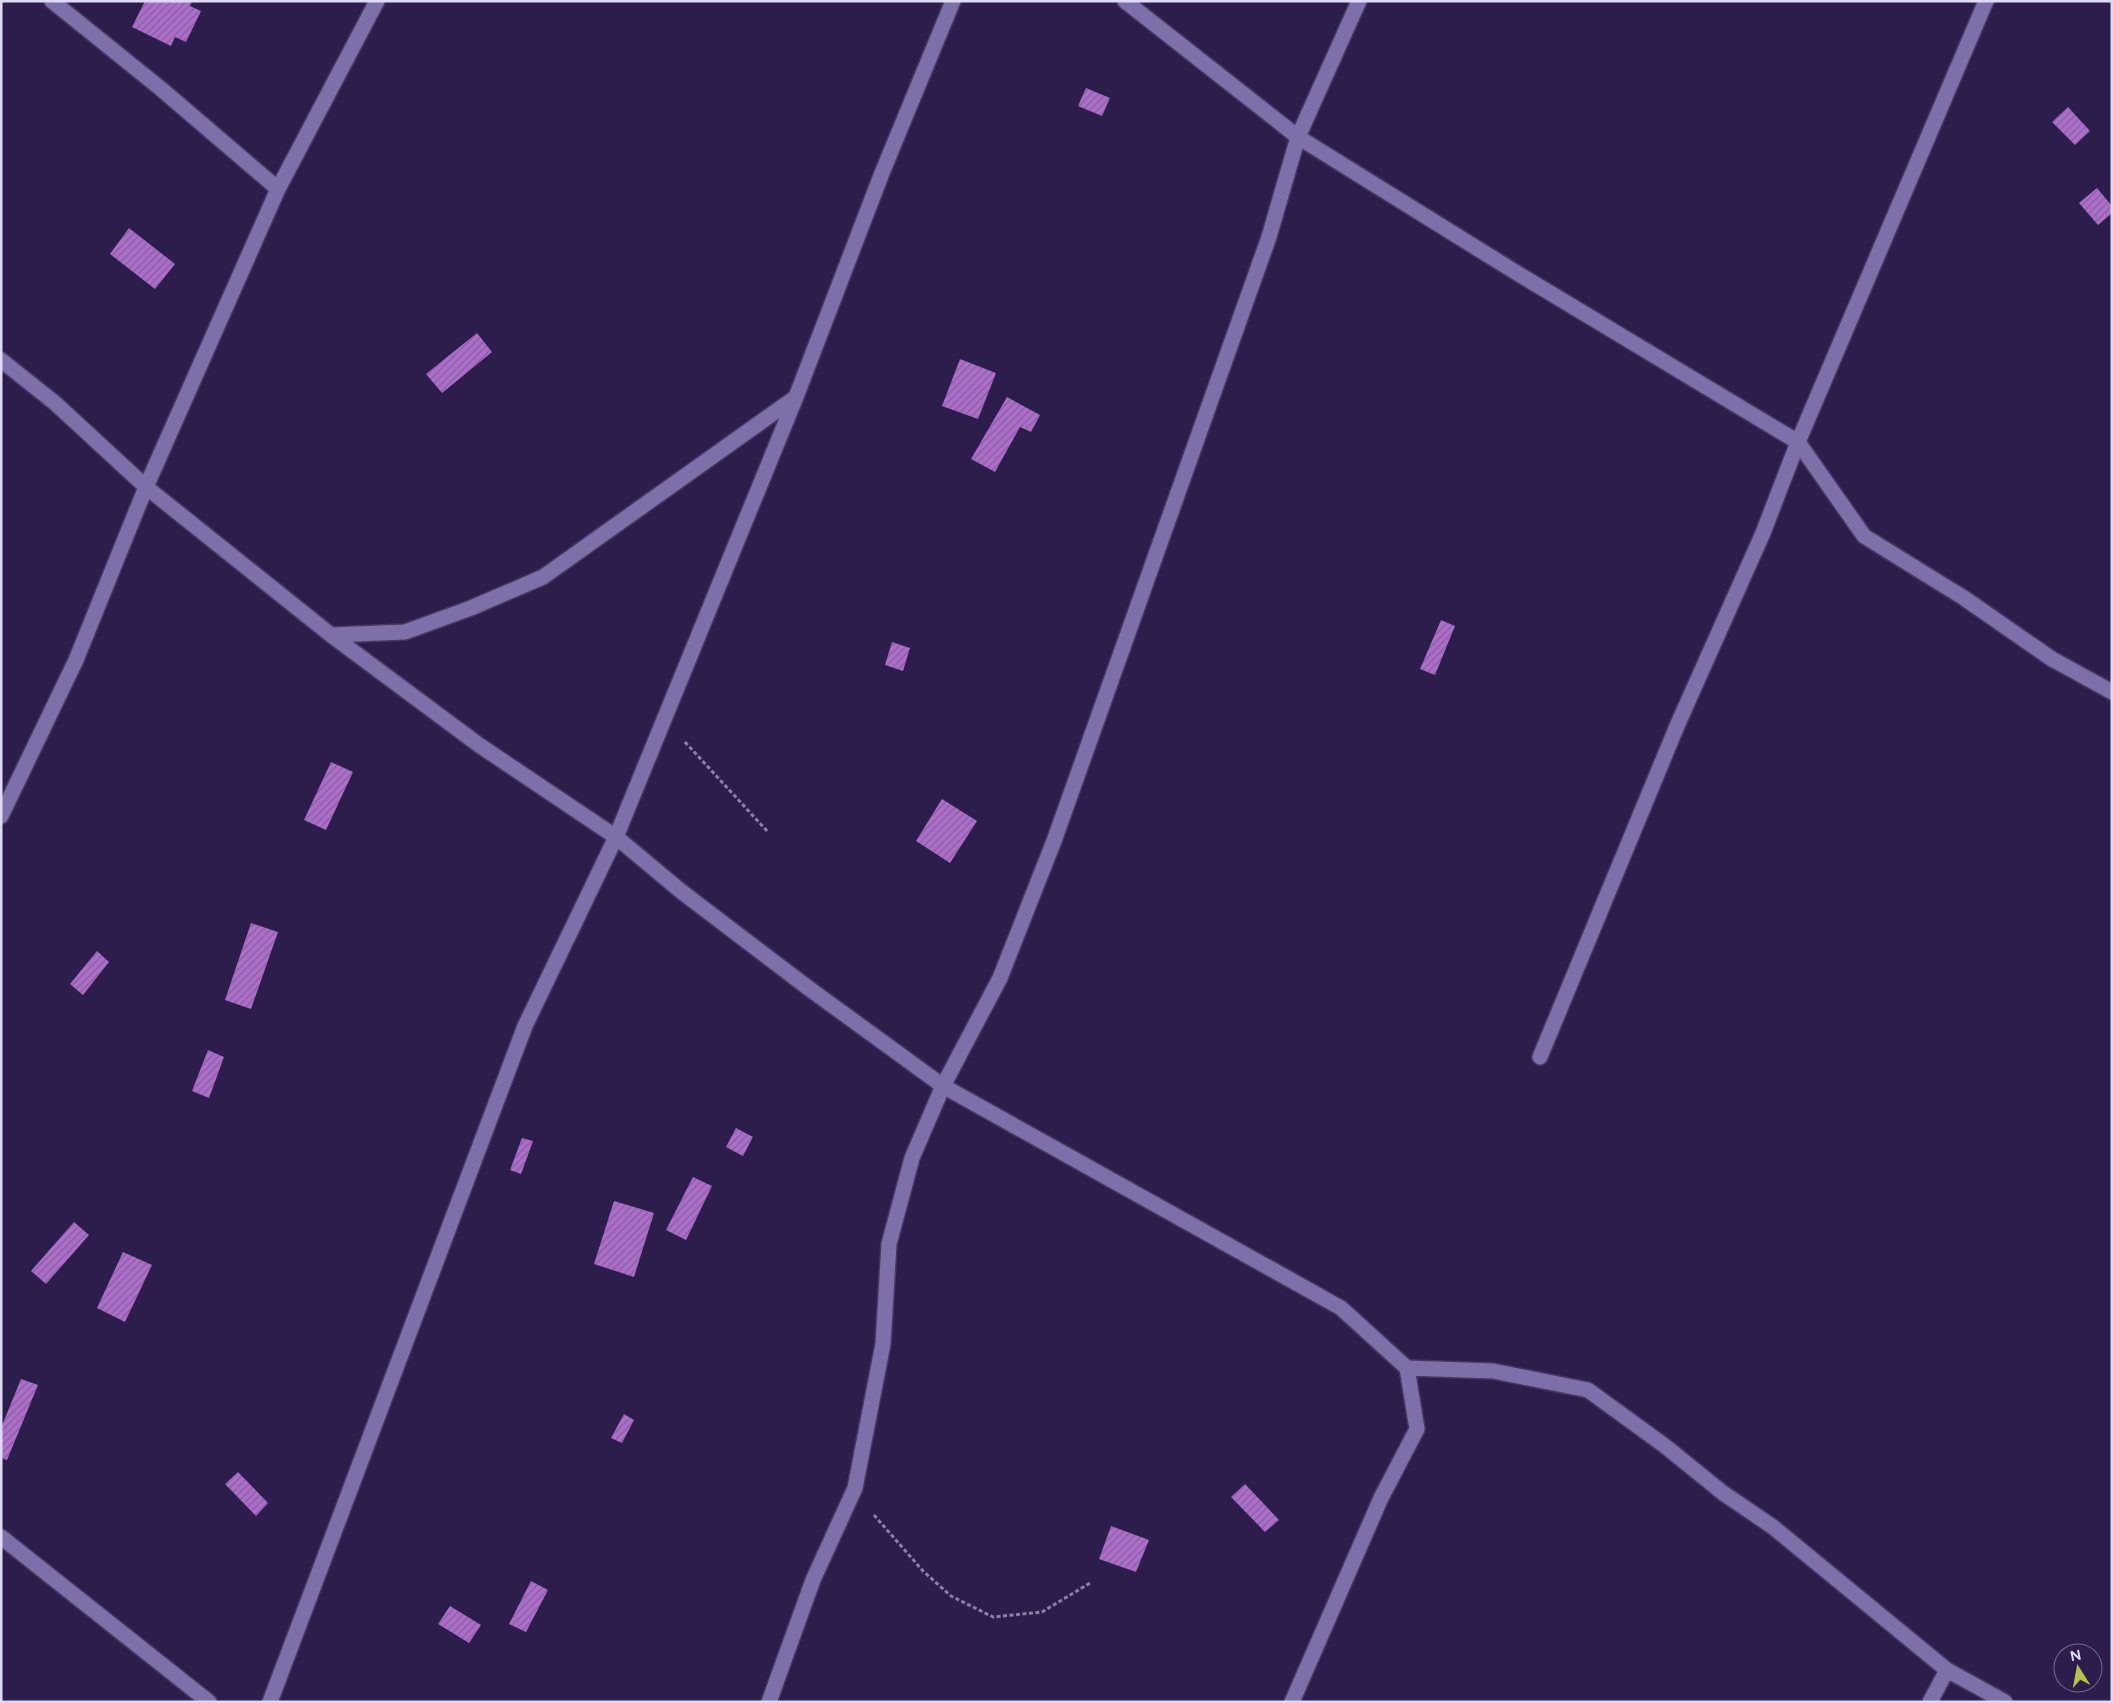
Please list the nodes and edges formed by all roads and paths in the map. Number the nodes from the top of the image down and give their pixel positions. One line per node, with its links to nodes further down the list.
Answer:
1 (52, 1): 8 (street)
2 (377, 1): 8 (street)
3 (953, 1): 10 (street)
4 (1125, 1): 7 (street)
5 (1358, 1): 7 (street)
6 (1986, 1): 11 (street)
7 (1298, 137): 11 (street); 20 (street)
8 (278, 189): 12 (street)
9 (1, 360): 12 (street)
10 (796, 396): 13 (street); 15 (street)
11 (1798, 442): 14 (street); 19 (street)
12 (146, 487): 13 (street); 16 (street)
13 (331, 635): 18 (street)
14 (2112, 692)
15 (664, 719): 17 (path); 18 (street)
16 (1, 816)
17 (768, 832)
18 (616, 837): 20 (street); 27 (street)
19 (1540, 1057)
20 (943, 1086): 21 (street); 22 (street)
21 (1407, 1368): 25 (street); 29 (street)
22 (855, 1488): 24 (path); 28 (street)
23 (1, 1537): 26 (street)
24 (1090, 1583)
25 (1946, 1670): 30 (street); 31 (street)
26 (210, 1702)
27 (270, 1702)
28 (769, 1702)
29 (1292, 1702)
30 (1930, 1702)
31 (2005, 1702)

